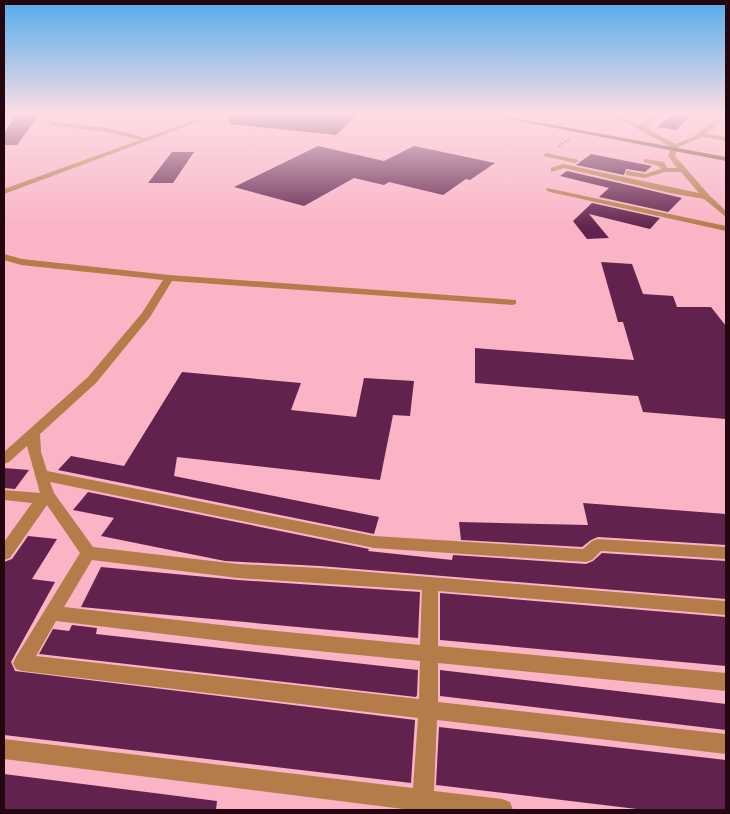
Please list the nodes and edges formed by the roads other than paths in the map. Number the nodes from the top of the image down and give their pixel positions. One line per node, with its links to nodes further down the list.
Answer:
1 (114, 152): 11 (street)
2 (673, 152): 9 (street)
3 (693, 152): 5 (main road)
4 (546, 155): 8 (street)
5 (726, 159)
6 (646, 161): 8 (street)
7 (554, 170): 12 (street)
8 (665, 170): 9 (street)
9 (682, 170): 12 (street)
10 (550, 190): 14 (street)
11 (4, 192)
12 (706, 197): 13 (street)
13 (726, 215)
14 (726, 229)
15 (4, 257): 16 (street)
16 (169, 278): 17 (street); 18 (street)
17 (512, 302)
18 (33, 434): 19 (street); 20 (street)
19 (4, 459)
20 (41, 475): 22 (street); 25 (street)
21 (4, 495): 22 (street)
22 (45, 497): 23 (street); 24 (street)
23 (4, 553)
24 (88, 553): 26 (street); 28 (street)
25 (726, 553)
26 (430, 584): 27 (street); 29 (street)
27 (726, 608)
28 (52, 613): 29 (street); 31 (street)
29 (428, 654): 30 (street); 31 (street)
30 (726, 682)
31 (428, 710): 32 (street); 34 (street)
32 (726, 744)
33 (4, 749): 34 (street)
34 (422, 805): 35 (street)
35 (502, 810)

